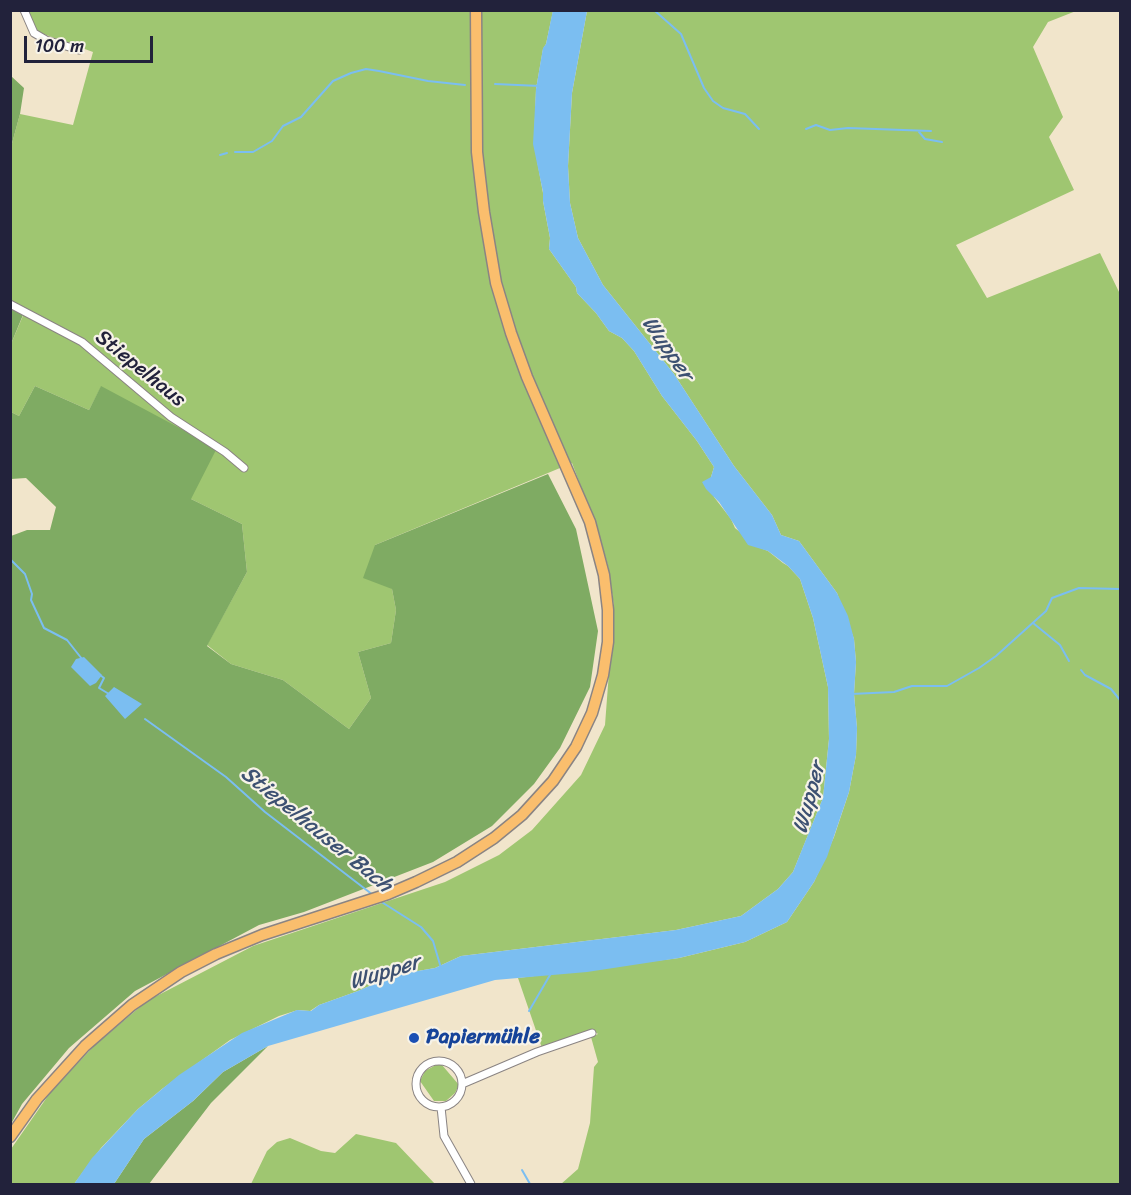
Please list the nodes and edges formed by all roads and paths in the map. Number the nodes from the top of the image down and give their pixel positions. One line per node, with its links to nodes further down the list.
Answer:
1 (24, 10): 3 (street)
2 (476, 10): 9 (main road)
3 (79, 50)
4 (10, 304): 5 (street, Stiepelhaus)
5 (244, 468)
6 (592, 1033): 7 (street)
7 (462, 1084): 8 (street); 8 (street)
8 (441, 1107): 10 (street)
9 (10, 1137)
10 (471, 1185)

